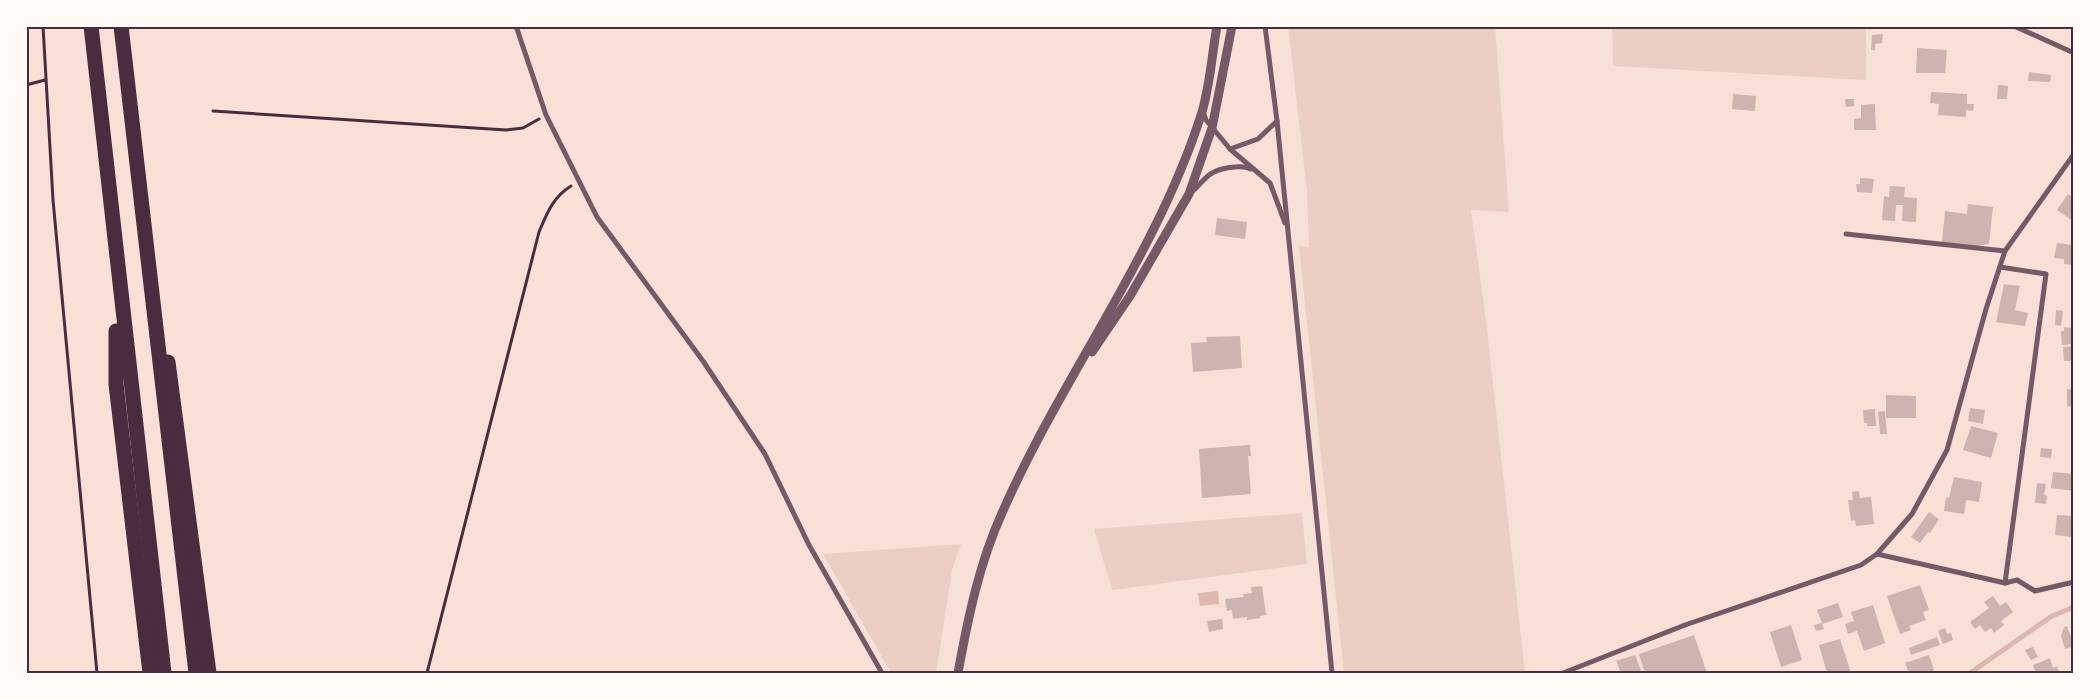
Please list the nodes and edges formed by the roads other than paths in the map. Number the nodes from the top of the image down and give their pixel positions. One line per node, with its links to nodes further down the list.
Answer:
1 (91, 26): 20 (highway)
2 (121, 26): 18 (highway)
3 (516, 26): 30 (street)
4 (1217, 26): 9 (street)
5 (1232, 26): 11 (street)
6 (1265, 26): 10 (street)
7 (2014, 26): 8 (street)
8 (2074, 52)
9 (1202, 110): 11 (street); 22 (street)
10 (1277, 121): 12 (street); 16 (street)
11 (1212, 128): 12 (street); 15 (street)
12 (1230, 149): 14 (street)
13 (2074, 154): 19 (street)
14 (1258, 172): 15 (street); 16 (street)
15 (1189, 194): 22 (street)
16 (1288, 233): 32 (street)
17 (1846, 234): 19 (street)
18 (146, 248): 28 (highway); 29 (highway)
19 (2005, 251): 21 (street)
20 (115, 252): 26 (highway); 27 (highway)
21 (2000, 267): 23 (street); 25 (street)
22 (1060, 400): 31 (street)
23 (1877, 554): 25 (street); 33 (street)
24 (2074, 582): 25 (street)
25 (2006, 583)
26 (150, 673)
27 (164, 673)
28 (196, 673)
29 (209, 673)
30 (882, 673)
31 (958, 673)
32 (1332, 673)
33 (1563, 673)

